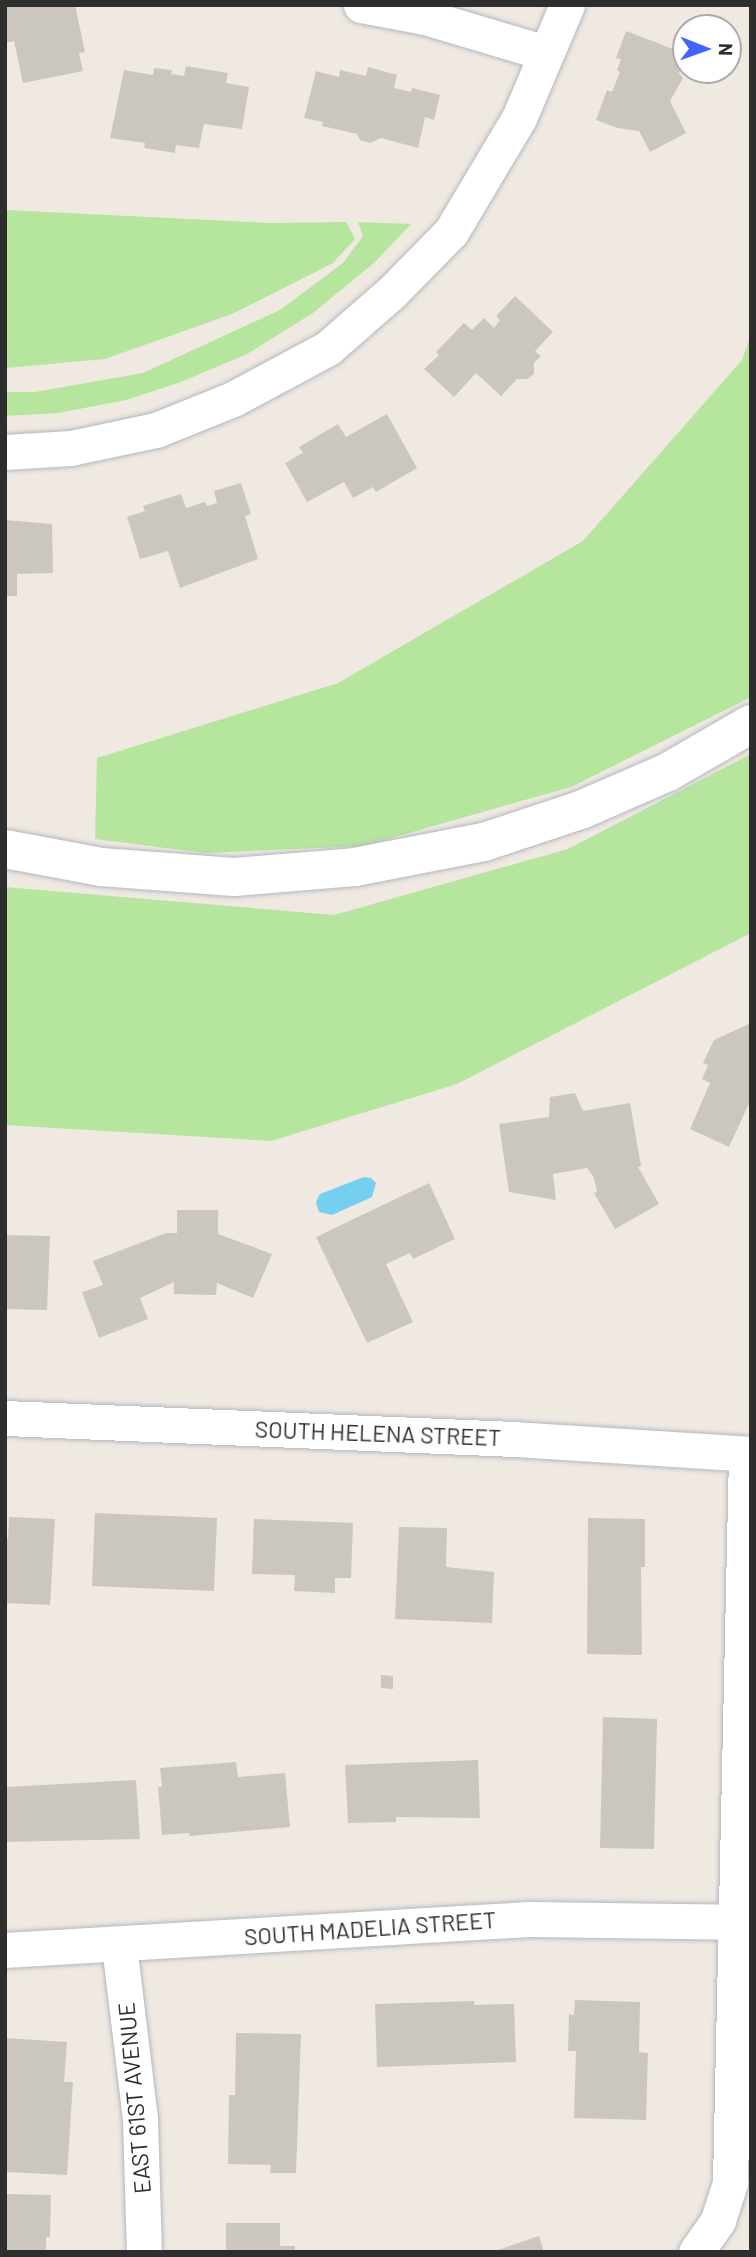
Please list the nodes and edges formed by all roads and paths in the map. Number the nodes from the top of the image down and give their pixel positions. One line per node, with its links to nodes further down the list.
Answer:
1 (361, 5): 3 (street)
2 (567, 5): 3 (street)
3 (546, 53): 4 (street)
4 (5, 452)
5 (751, 724): 6 (main road)
6 (5, 849)
7 (5, 1418): 8 (street, SOUTH HELENA STREET)
8 (748, 1454): 9 (street)
9 (734, 1922): 10 (street, SOUTH MADELIA STREET); 13 (street)
10 (119, 1945): 11 (street, SOUTH MADELIA STREET); 12 (street, EAST 61ST AVENUE)
11 (5, 1950)
12 (144, 2252)
13 (696, 2252)

